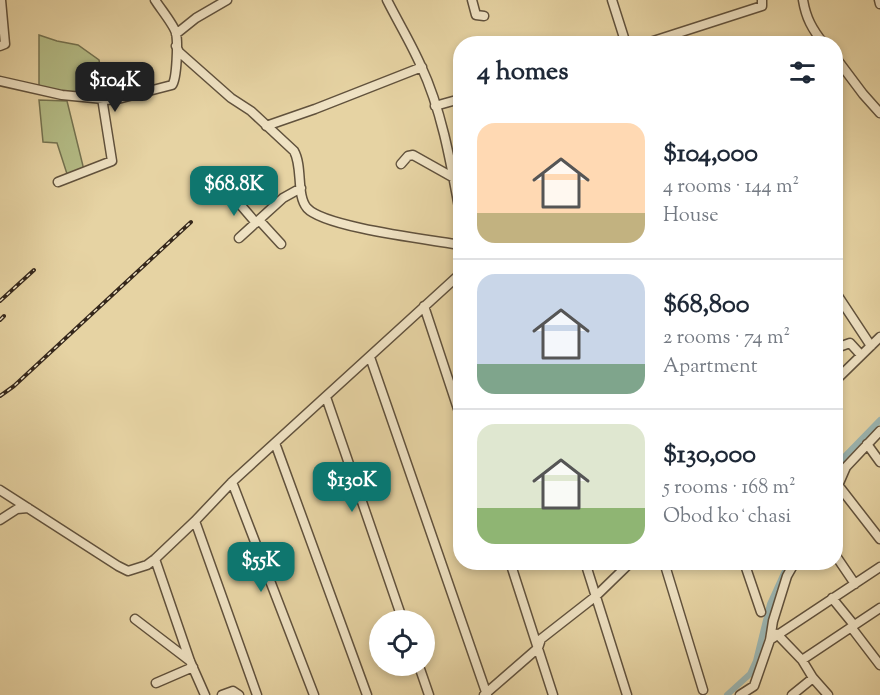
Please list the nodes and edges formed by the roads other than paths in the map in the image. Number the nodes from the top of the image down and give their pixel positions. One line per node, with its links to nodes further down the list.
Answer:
1 (0, 0): 14 (street)
2 (155, 0): 10 (street)
3 (227, 0): 10 (street)
4 (387, 0): 16 (street)
5 (472, 0): 9 (street)
6 (612, 0): 11 (street)
7 (762, 0): 12 (street)
8 (803, 0): 13 (street)
9 (484, 16)
10 (176, 34): 15 (street)
11 (623, 36)
12 (669, 36)
13 (818, 36)
14 (0, 46)
15 (176, 46): 19 (street); 23 (street)
16 (422, 67): 21 (street); 23 (street)
17 (843, 67): 22 (street)
18 (0, 81): 19 (street)
19 (102, 98): 27 (street)
20 (453, 101): 21 (street)
21 (435, 106): 25 (street)
22 (880, 113)
23 (266, 126): 28 (street)
24 (401, 164): 26 (street)
25 (453, 164)
26 (453, 175)
27 (58, 182)
28 (301, 188): 30 (street); 33 (street)
29 (232, 195): 30 (street)
30 (258, 221): 31 (street); 32 (street)
31 (239, 238)
32 (281, 244)
33 (453, 244)
34 (453, 280): 36 (street)
35 (843, 303): 38 (street)
36 (424, 306): 41 (street); 43 (street)
37 (880, 337): 38 (street)
38 (871, 345): 40 (street)
39 (843, 346): 40 (street)
40 (861, 355): 42 (street)
41 (370, 357): 44 (street); 83 (street)
42 (843, 373)
43 (453, 394)
44 (326, 397): 46 (street); 70 (street)
45 (880, 431): 47 (street)
46 (275, 443): 50 (street); 89 (street)
47 (867, 444): 48 (street); 49 (street)
48 (880, 462)
49 (843, 474)
50 (232, 482): 55 (street); 88 (street)
51 (0, 490): 53 (street)
52 (843, 495): 56 (street)
53 (28, 508): 54 (street); 57 (street)
54 (0, 520)
55 (195, 521): 57 (street); 87 (street)
56 (880, 539)
57 (155, 559): 77 (street)
58 (843, 566): 66 (street)
59 (880, 567): 66 (street)
60 (513, 570): 75 (street)
61 (588, 570): 67 (street)
62 (623, 570): 67 (street)
63 (666, 570): 82 (street)
64 (747, 570): 71 (street)
65 (790, 570): 74 (street)
66 (855, 584): 68 (street)
67 (596, 596): 75 (street); 92 (street)
68 (832, 598): 73 (street); 74 (street)
69 (880, 608): 73 (street)
70 (399, 610)
71 (761, 612)
72 (135, 619): 77 (street)
73 (852, 626): 76 (street); 78 (street)
74 (774, 637): 76 (street); 93 (street)
75 (538, 648): 83 (street); 91 (street)
76 (802, 660): 80 (street)
77 (192, 664): 81 (street); 84 (street)
78 (880, 665)
79 (422, 676): 90 (street)
80 (813, 678): 94 (street); 95 (street)
81 (156, 683)
82 (703, 690)
83 (485, 694)
84 (205, 695)
85 (222, 695): 86 (street)
86 (239, 695)
87 (257, 695)
88 (314, 695)
89 (367, 695)
90 (429, 695)
91 (553, 695)
92 (627, 695)
93 (740, 695)
94 (792, 695)
95 (828, 695)

